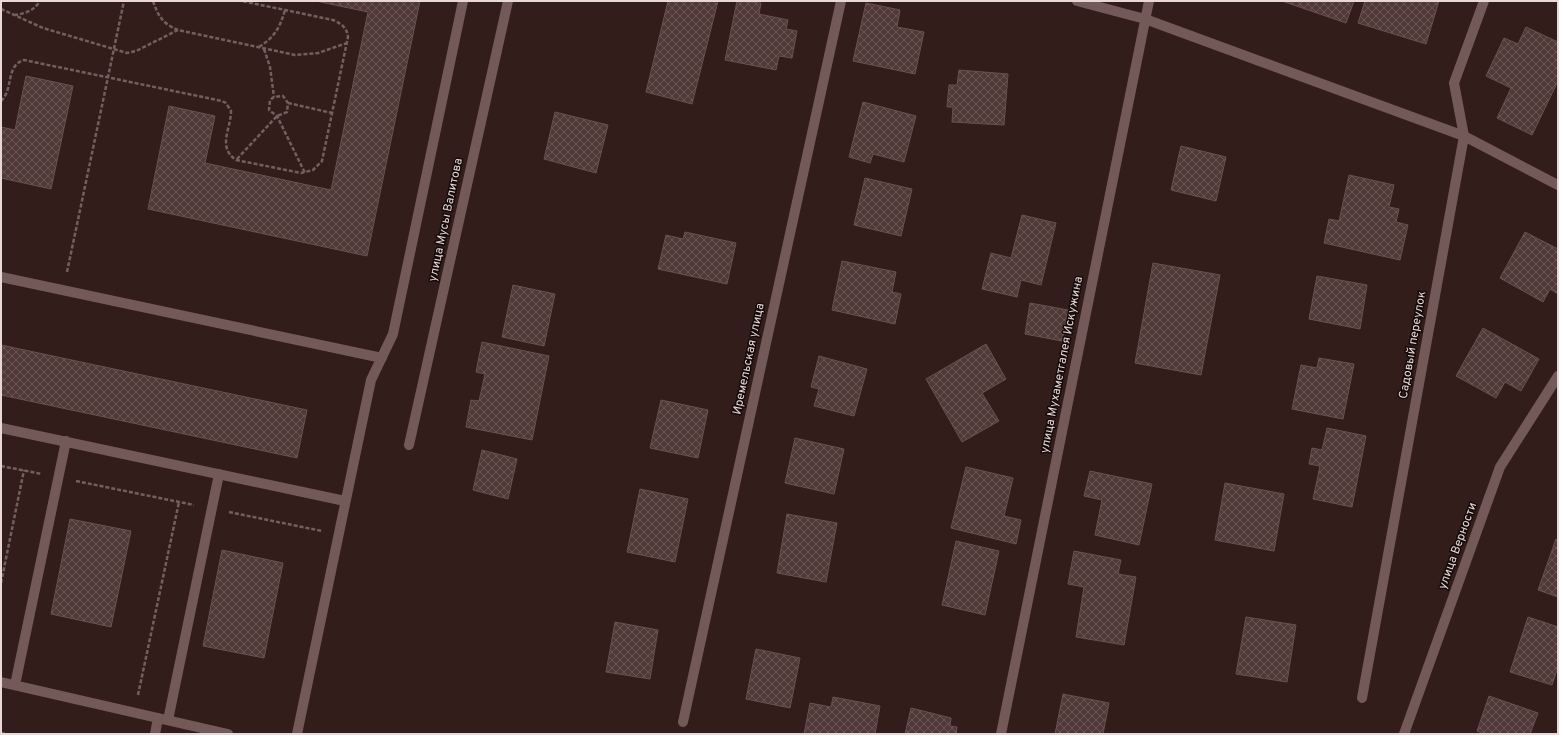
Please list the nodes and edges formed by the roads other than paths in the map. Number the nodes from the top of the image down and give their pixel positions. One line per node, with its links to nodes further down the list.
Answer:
1 (463, 1): 11 (street)
2 (508, 1): 15 (street, улица Мусы Валитова)
3 (841, 1): 22 (street, Иремельская улица)
4 (1077, 1): 7 (street)
5 (1149, 1): 7 (street, улица Мухаметгалея Искужина)
6 (1484, 1): 8 (street, Садовый переулок)
7 (1145, 19): 8 (street); 26 (street, улица Мухаметгалея Искужина)
8 (1464, 136): 9 (street); 20 (street, Садовый переулок)
9 (1558, 185)
10 (1, 277): 11 (street)
11 (382, 358): 17 (street)
12 (1558, 376): 27 (street, улица Верности)
13 (1, 428): 14 (street)
14 (66, 441): 16 (street); 19 (street)
15 (410, 445)
16 (219, 474): 17 (street); 21 (street)
17 (345, 501): 25 (street)
18 (1, 682): 19 (street)
19 (15, 685): 21 (street)
20 (1362, 698)
21 (163, 719): 23 (street); 24 (street)
22 (683, 722)
23 (155, 734)
24 (228, 734)
25 (297, 734)
26 (1001, 734)
27 (1404, 734)

